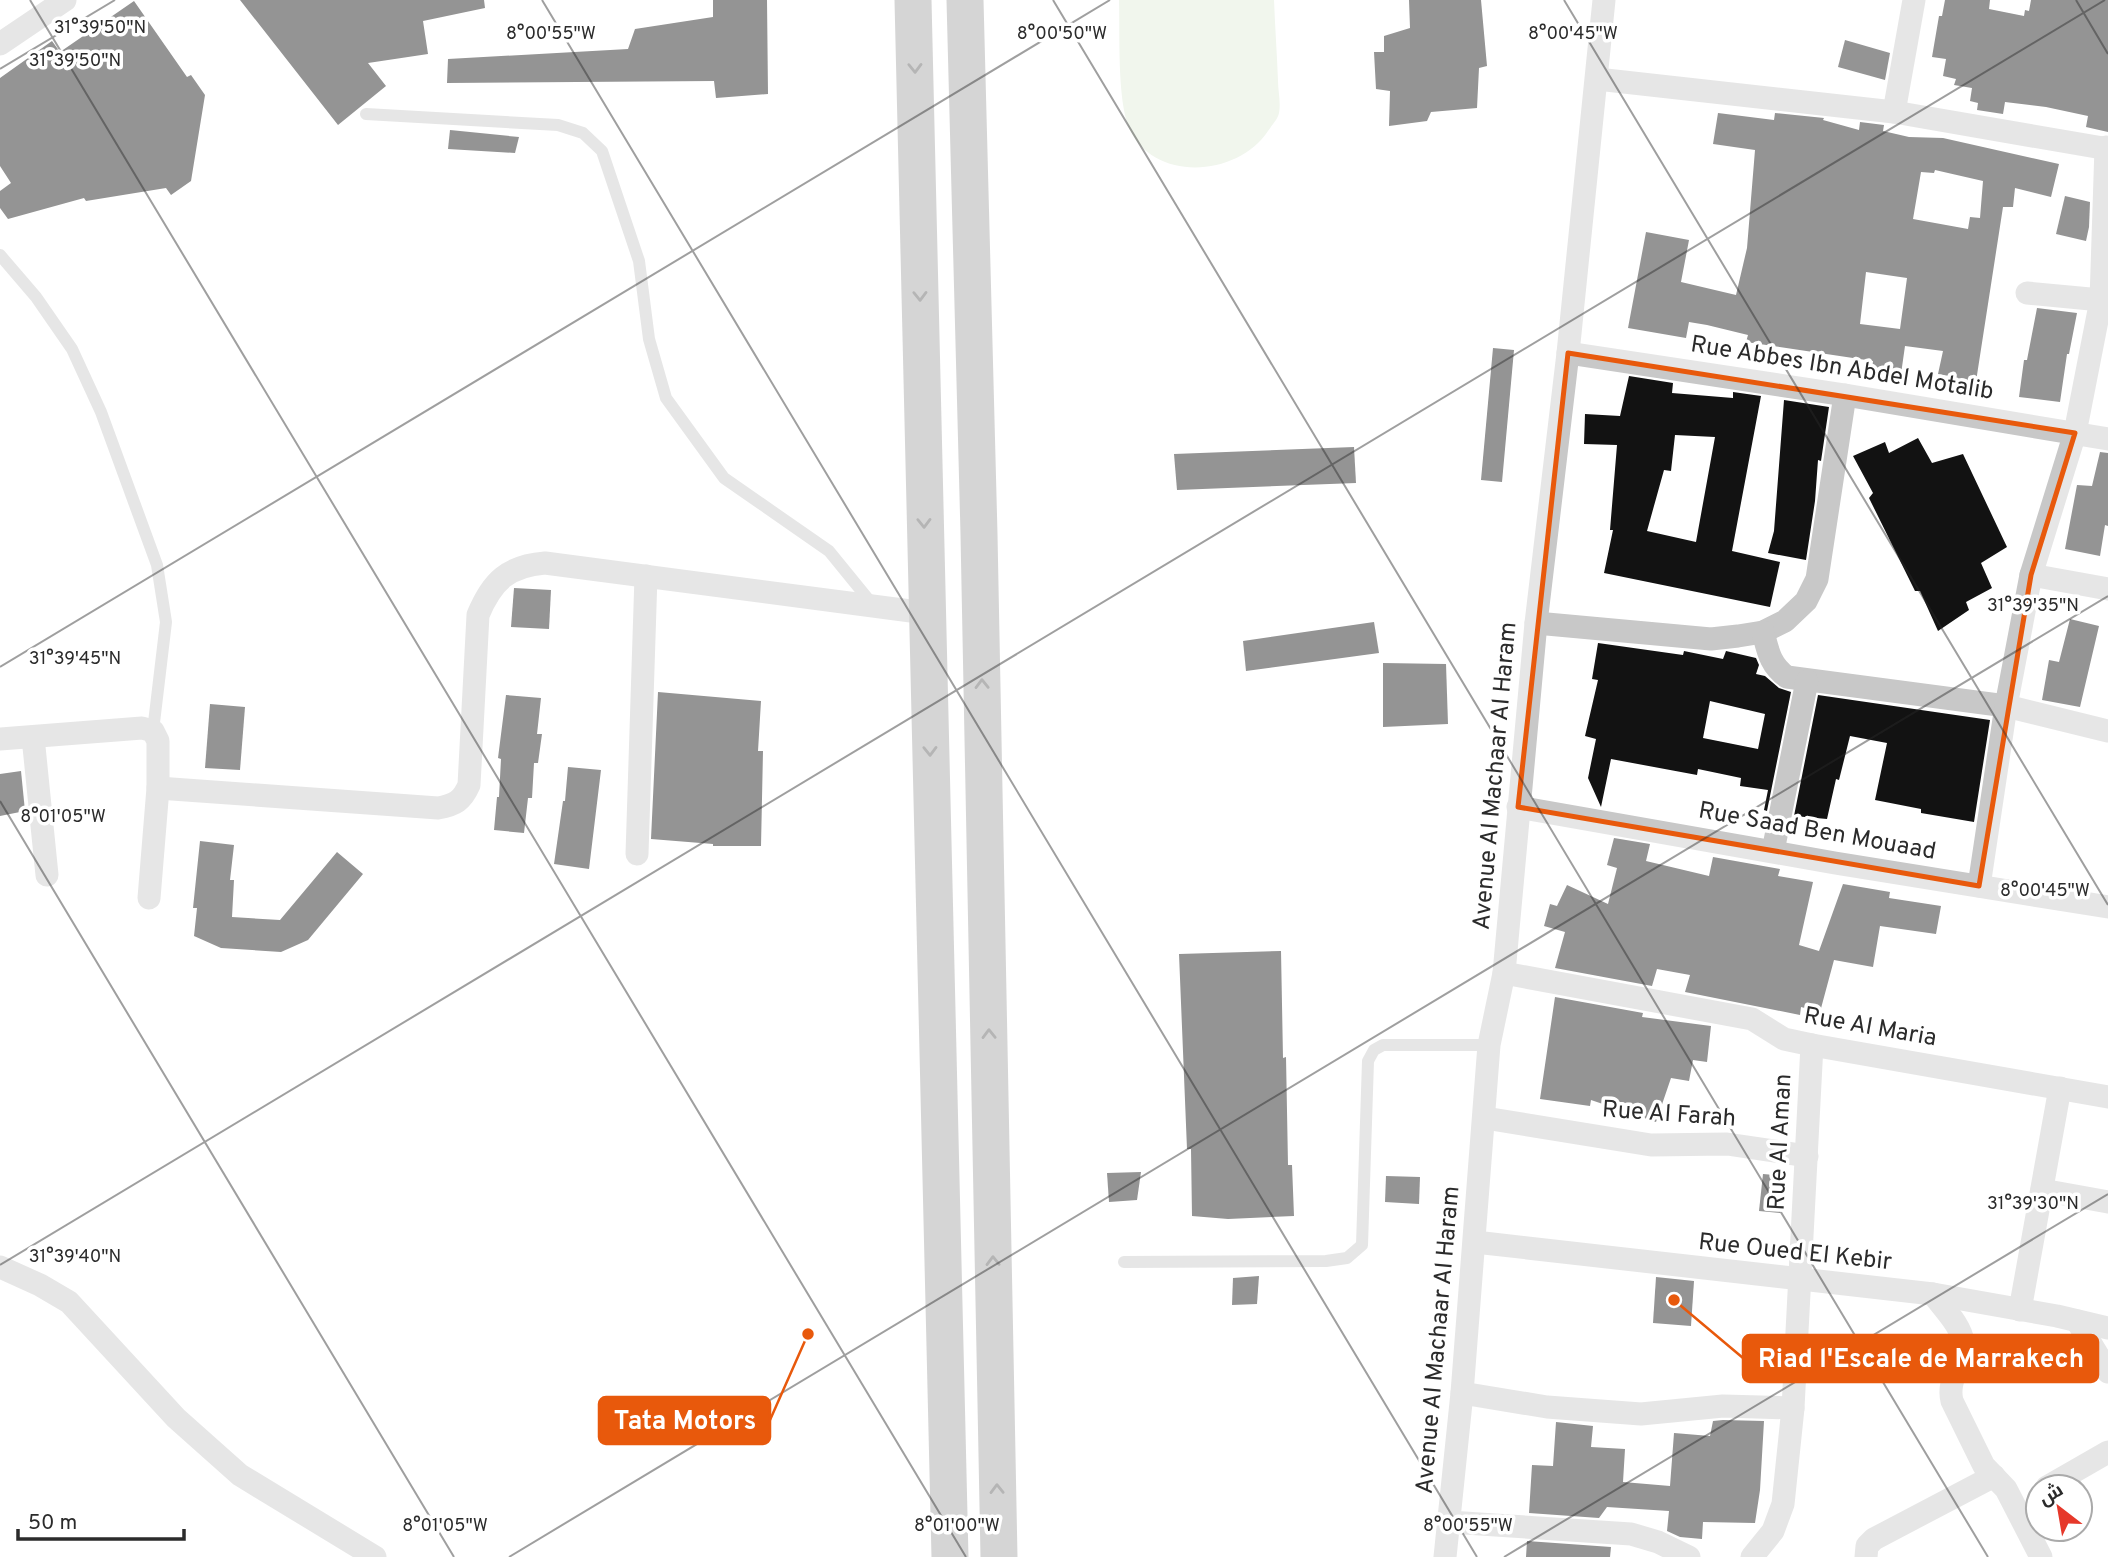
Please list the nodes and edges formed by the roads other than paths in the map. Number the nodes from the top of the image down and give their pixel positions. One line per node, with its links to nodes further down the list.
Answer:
1 (65, 0): 6 (street)
2 (913, 0): 22 (main road, one-way to 22)
3 (965, 0): 67 (main road, one-way to 3)
4 (1604, 0): 7 (street, Avenue Al Machaar Al Haram)
5 (1914, 0): 8 (street)
6 (0, 44)
7 (1597, 79): 8 (street); 14 (street, Avenue Al Machaar Al Haram)
8 (1894, 112): 10 (street)
9 (366, 114): 21 (lane)
10 (2107, 148): 13 (street)
11 (0, 255): 28 (lane)
12 (2027, 293): 13 (street)
13 (2101, 300): 16 (street)
14 (1568, 353): 15 (street, Rue Abbes Ibn Abdel Motalib); 23 (street, Avenue Al Machaar Al Haram)
15 (1845, 395): 16 (street, Rue Abbes Ibn Abdel Motalib); 24 (street)
16 (2076, 433): 17 (street, Rue Abbes Ibn Abdel Motalib); 18 (street)
17 (2108, 439)
18 (2031, 575): 20 (street); 26 (street)
19 (646, 576): 21 (street); 31 (street); 34 (street)
20 (2108, 589)
21 (874, 606): 22 (street)
22 (926, 612): 66 (main road, one-way to 66)
23 (1536, 623): 24 (street); 32 (street, Avenue Al Machaar Al Haram)
24 (1763, 632): 25 (street)
25 (1807, 681): 26 (street); 33 (street)
26 (2006, 706): 27 (street); 36 (street)
27 (2108, 731)
28 (153, 732): 29 (street); 31 (street)
29 (33, 737): 30 (street); 35 (street)
30 (0, 739)
31 (158, 788): 37 (street)
32 (1518, 807): 33 (street, Rue Saad Ben Mouaad); 39 (street, Avenue Al Machaar Al Haram)
33 (1773, 851): 36 (street, Rue Saad Ben Mouaad)
34 (637, 854)
35 (47, 874)
36 (1979, 886): 38 (street, Rue Saad Ben Mouaad)
37 (149, 898)
38 (2108, 907)
39 (1504, 973): 40 (street, Avenue Al Machaar Al Haram); 41 (street, Rue Al Maria)
40 (1489, 1045): 44 (street, Avenue Al Machaar Al Haram); 49 (lane)
41 (1812, 1045): 42 (street, Rue Al Maria); 45 (street, Rue Al Aman)
42 (2060, 1088): 43 (street, Rue Al Maria); 46 (street)
43 (2108, 1097)
44 (1485, 1118): 45 (street, Rue Al Farah); 48 (street, Avenue Al Machaar Al Haram)
45 (1807, 1156): 51 (street, Rue Al Aman)
46 (2042, 1190): 47 (street); 53 (street)
47 (2108, 1202)
48 (1475, 1242): 51 (street, Rue Oued El Kebir); 57 (street, Avenue Al Machaar Al Haram)
49 (1124, 1262)
50 (0, 1266): 65 (street)
51 (1800, 1281): 52 (street, Rue Oued El Kebir); 58 (street, Rue Al Aman)
52 (1933, 1294): 53 (street, Rue Oued El Kebir); 61 (street)
53 (2020, 1310): 54 (street, Rue Oued El Kebir)
54 (2077, 1321): 55 (street, Rue Oued El Kebir); 56 (street)
55 (2108, 1328)
56 (2108, 1372)
57 (1462, 1393): 58 (street); 64 (street, Avenue Al Machaar Al Haram)
58 (1793, 1408): 70 (street, Rue Al Aman)
59 (2108, 1452): 60 (street)
60 (2071, 1473)
61 (1994, 1476): 63 (street); 71 (street)
62 (2024, 1500): 63 (street)
63 (2014, 1505): 72 (street)
64 (1448, 1522): 68 (street, Avenue Al Machaar Al Haram); 69 (street)
65 (375, 1557)
66 (950, 1557)
67 (999, 1557)
68 (1445, 1557)
69 (1689, 1557)
70 (1752, 1557)
71 (1866, 1557)
72 (2041, 1557)

